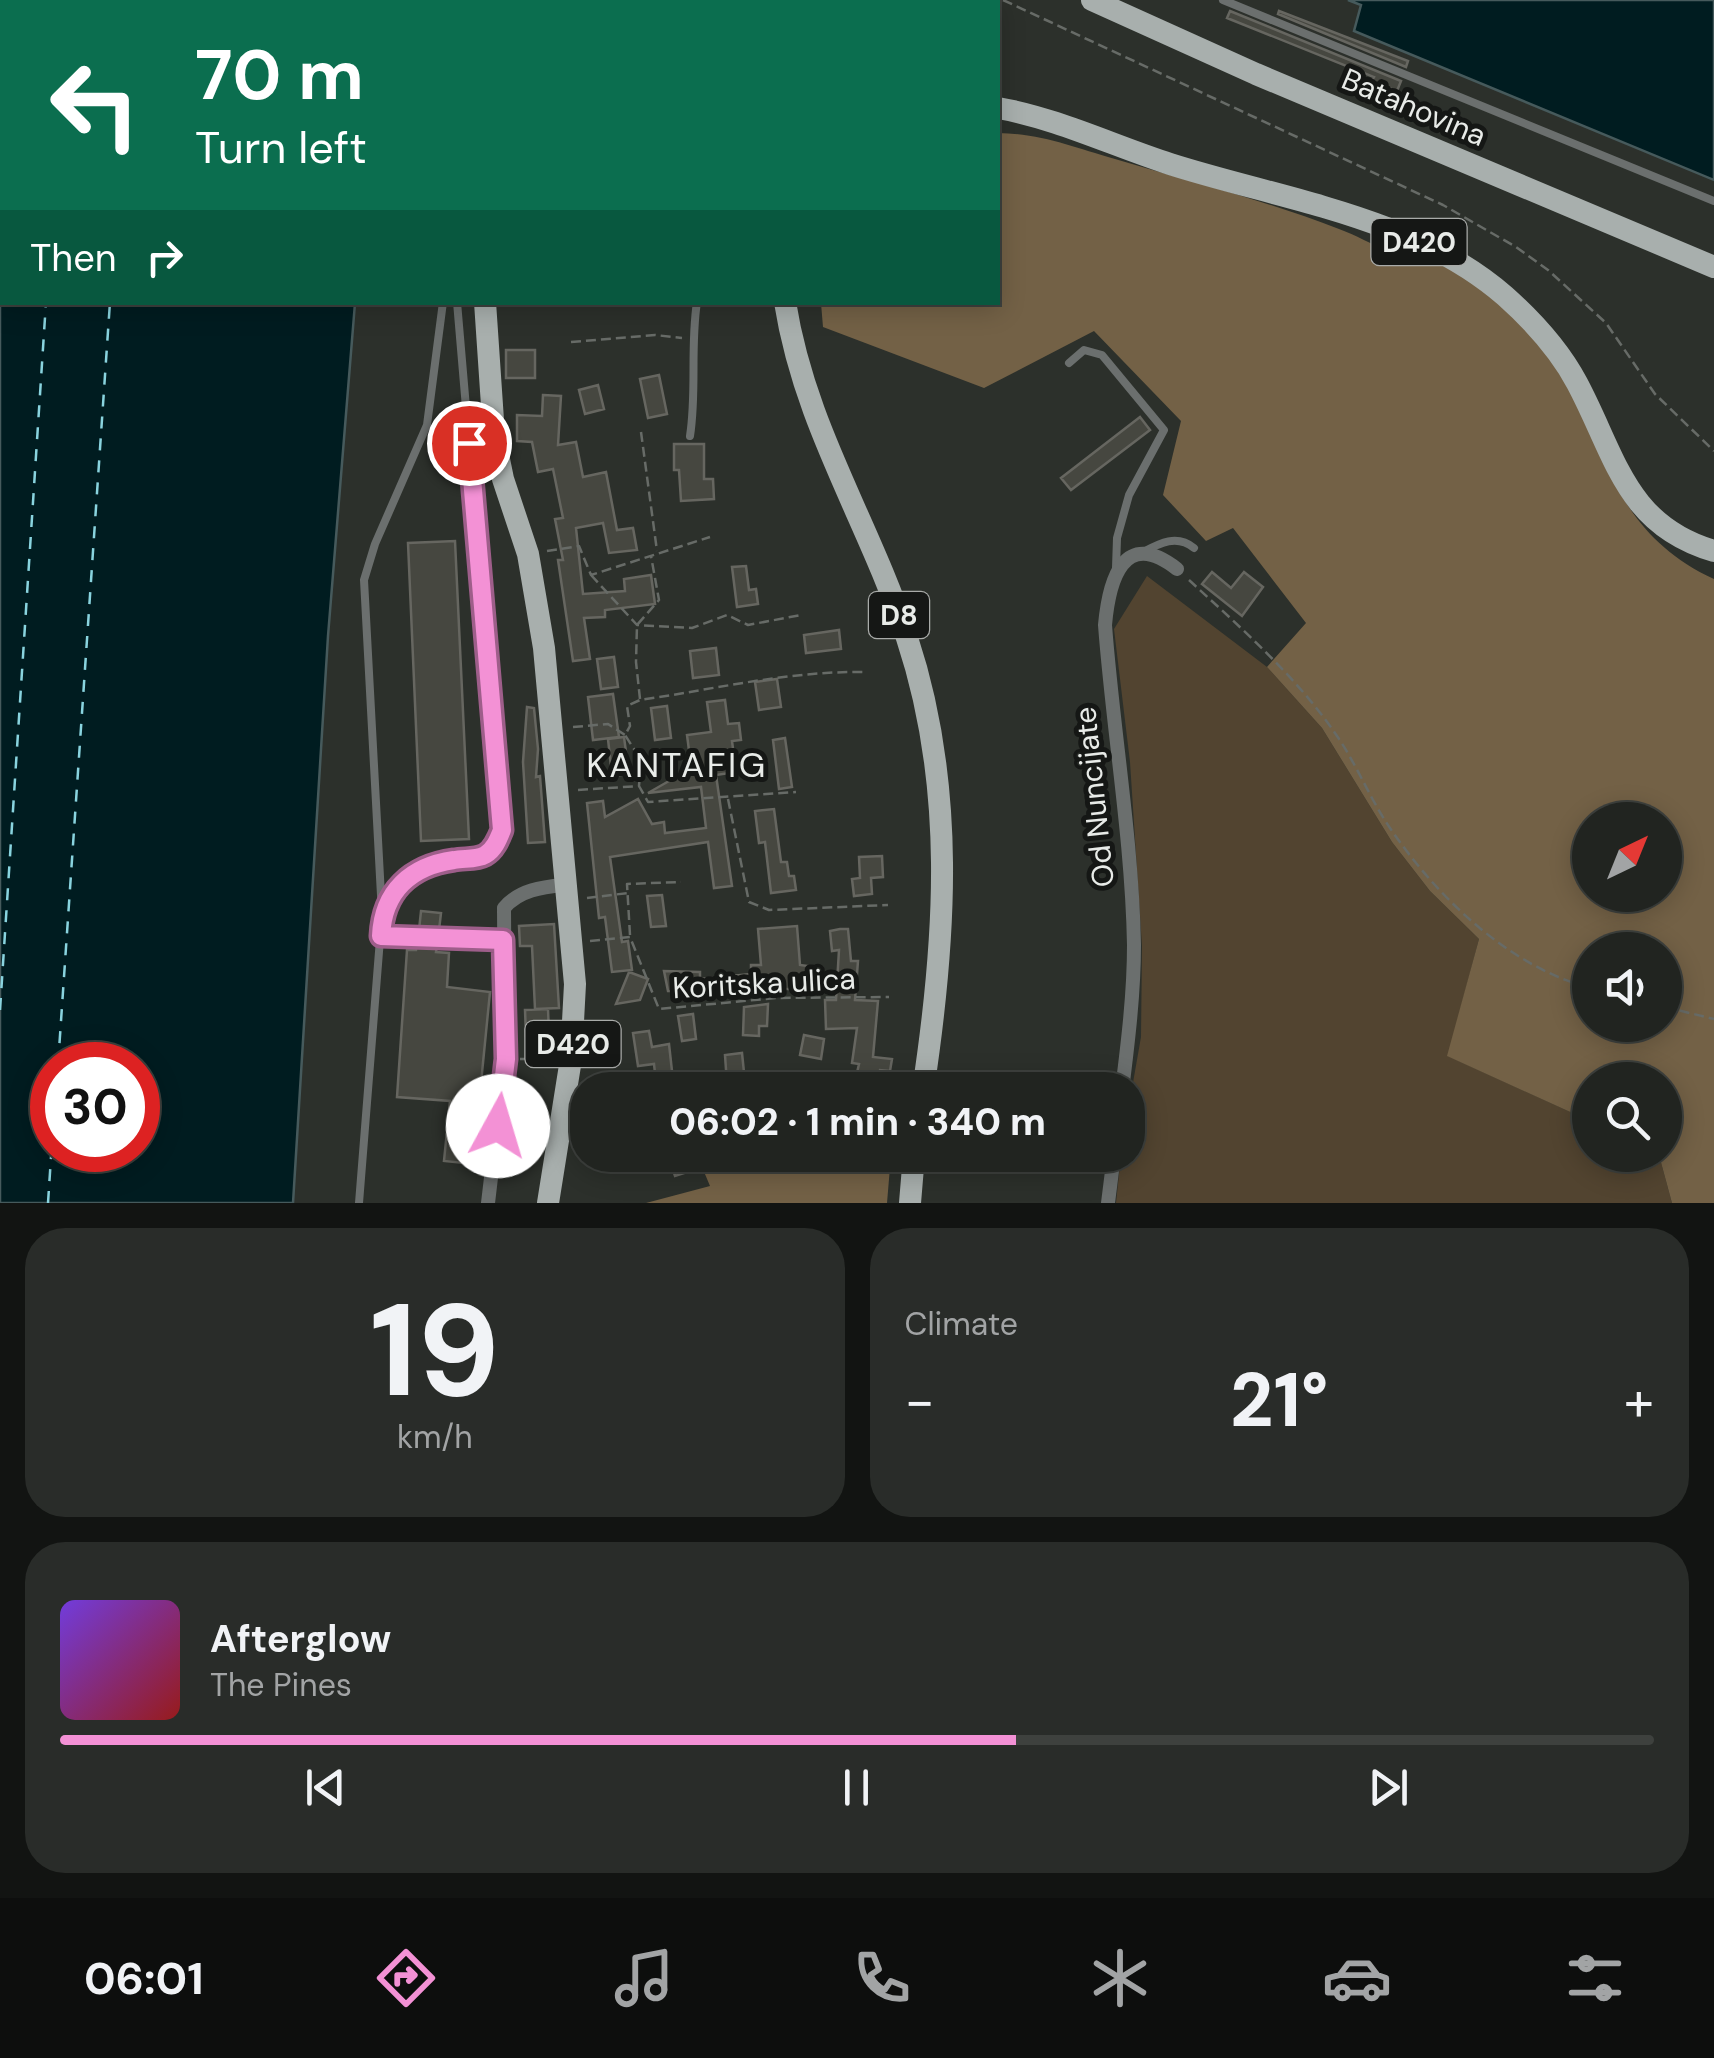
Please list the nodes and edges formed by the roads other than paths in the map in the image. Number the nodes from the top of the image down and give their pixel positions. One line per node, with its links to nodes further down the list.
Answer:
1 (1092, 0): 5 (main road, Batahovina)
2 (1224, 0): 4 (lane)
3 (1000, 109): 14 (main road, D420)
4 (1714, 200)
5 (1714, 267)
6 (444, 305): 19 (lane)
7 (457, 305): 19 (lane)
8 (485, 305): 18 (main road, D420)
9 (697, 305): 12 (lane)
10 (785, 305): 22 (main road, D8)
11 (1069, 363): 17 (lane)
12 (690, 436)
13 (1194, 548): 15 (lane)
14 (1714, 552)
15 (1138, 554): 16 (street); 17 (street)
16 (1177, 569)
17 (1116, 570): 23 (street, Od Nuncijate)
18 (565, 892): 21 (street); 28 (main road, D420)
19 (382, 914): 20 (lane)
20 (381, 936): 21 (lane); 26 (lane)
21 (503, 940): 27 (street)
22 (925, 1072)
23 (1124, 1072)
24 (913, 1172): 29 (main road)
25 (1112, 1172): 30 (street)
26 (359, 1203)
27 (488, 1203)
28 (548, 1203)
29 (910, 1203)
30 (1108, 1203)

